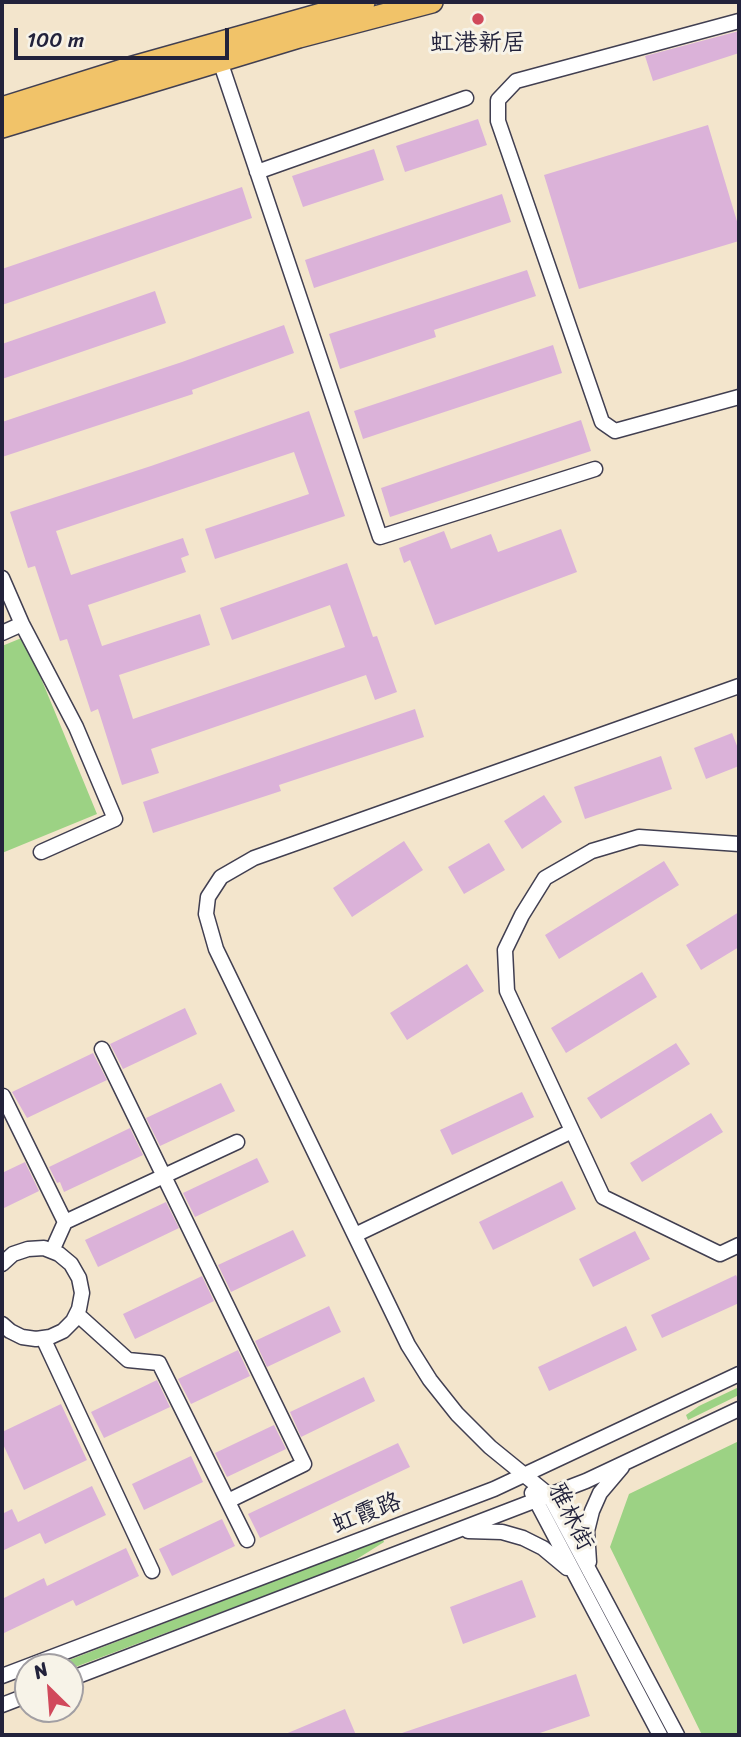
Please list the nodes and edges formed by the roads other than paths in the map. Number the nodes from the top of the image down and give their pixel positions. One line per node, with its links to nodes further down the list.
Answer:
1 (364, 2): 4 (highway)
2 (432, 2): 4 (highway)
3 (739, 20): 9 (street)
4 (217, 52): 6 (highway); 7 (highway); 8 (street)
5 (466, 98): 8 (street)
6 (2, 108)
7 (2, 127)
8 (257, 172): 10 (street)
9 (739, 397)
10 (595, 469)
11 (2, 578): 12 (street)
12 (22, 624): 13 (street); 16 (street)
13 (2, 633)
14 (739, 685): 23 (street)
15 (739, 844): 19 (street)
16 (41, 852)
17 (102, 1049): 21 (street)
18 (3, 1096): 22 (street)
19 (572, 1131): 23 (street); 24 (street)
20 (237, 1142): 21 (street)
21 (163, 1176): 22 (street); 35 (street)
22 (65, 1222): 25 (street)
23 (355, 1235): 33 (street)
24 (739, 1245)
25 (52, 1251): 26 (street); 27 (street)
26 (2, 1264)
27 (77, 1314): 29 (street); 35 (street)
28 (2, 1324): 29 (street)
29 (43, 1338): 38 (street)
30 (739, 1374): 33 (street, 虹霞路)
31 (739, 1409): 32 (street, 虹霞路)
32 (628, 1461): 34 (street, 虹霞路); 39 (street)
33 (525, 1475): 34 (street, 雅林街); 42 (street, 虹霞路)
34 (542, 1498): 36 (street, 虹霞路); 39 (street, 雅林街); 40 (street, 雅林街)
35 (228, 1501): 37 (street)
36 (453, 1532): 40 (street); 41 (street, 虹霞路)
37 (247, 1540)
38 (152, 1571)
39 (591, 1574): 44 (street, 雅林街)
40 (577, 1581): 43 (street, 雅林街)
41 (84, 1674)
42 (2, 1676)
43 (660, 1735)
44 (677, 1735)

